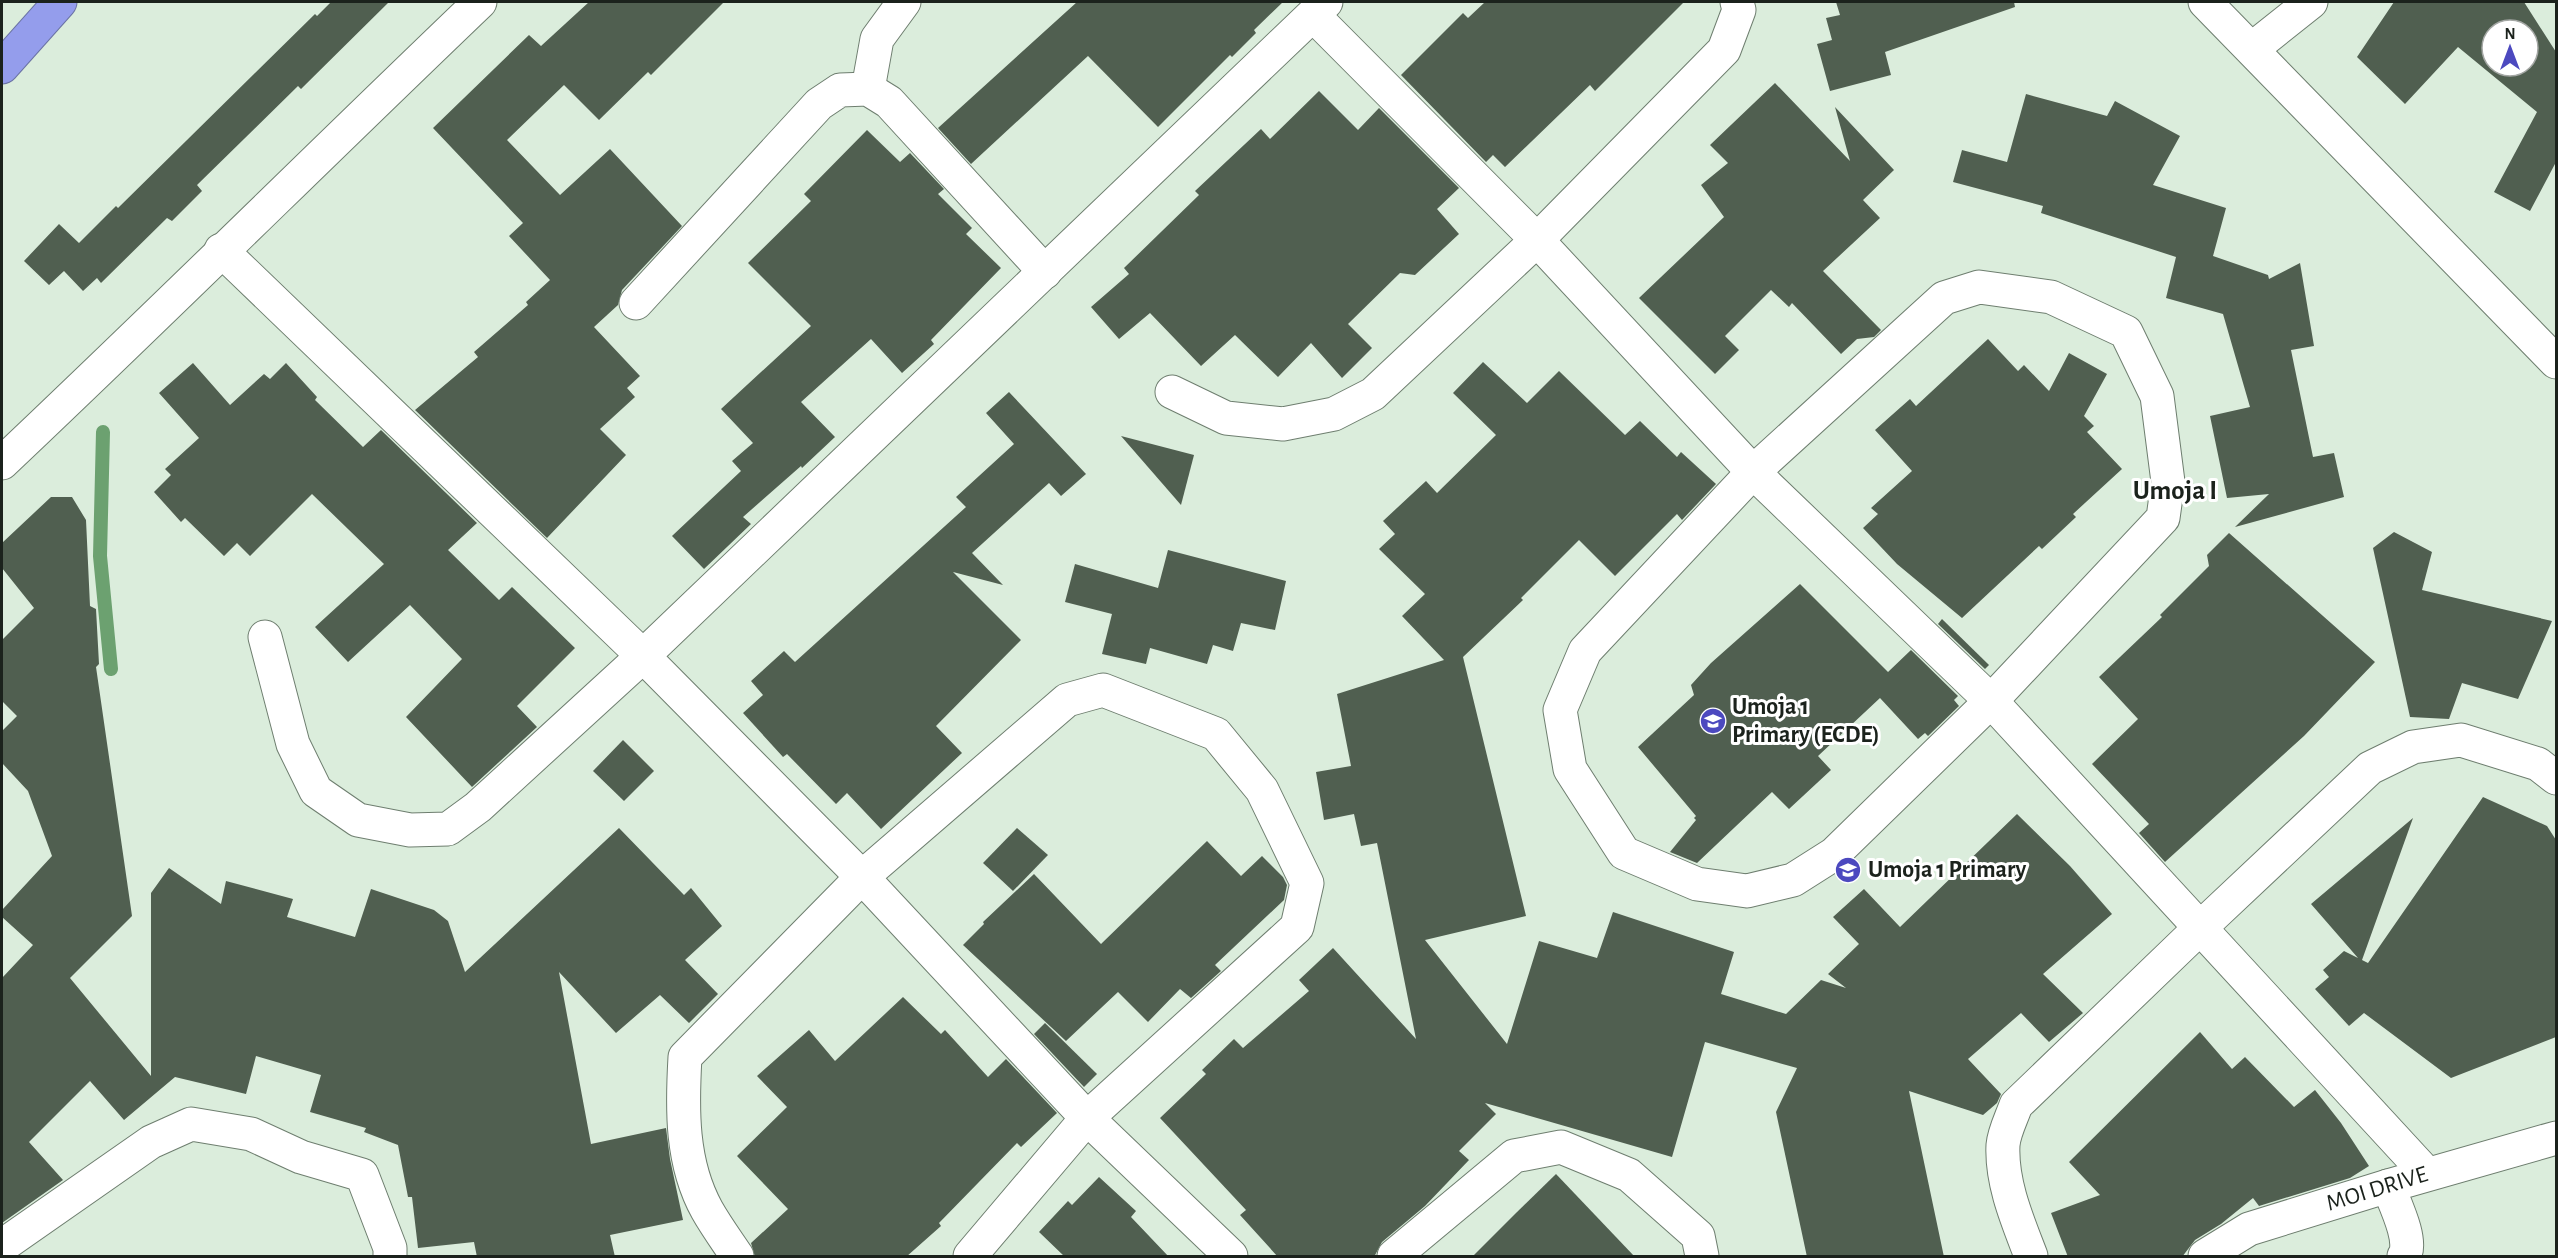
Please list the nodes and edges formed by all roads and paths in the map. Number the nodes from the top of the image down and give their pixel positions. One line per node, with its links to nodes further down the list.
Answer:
1 (60, 2): 9 (highway)
2 (480, 2): 12 (street)
3 (904, 2): 10 (street)
4 (1737, 2): 11 (street)
5 (2205, 2): 8 (street)
6 (2311, 2): 8 (street)
7 (1320, 8): 11 (street); 13 (street)
8 (2252, 49): 15 (street)
9 (2, 67)
10 (868, 89): 13 (street); 14 (street)
11 (1537, 240): 16 (street); 18 (street)
12 (221, 249): 17 (street); 20 (street)
13 (1045, 272): 20 (street)
14 (636, 303)
15 (2556, 362)
16 (1172, 392)
17 (2, 463)
18 (1753, 472): 21 (street); 21 (street); 21 (street)
19 (265, 637): 20 (street)
20 (643, 656): 23 (street)
21 (1991, 701): 24 (street)
22 (2556, 778): 24 (street)
23 (862, 877): 25 (street); 25 (street); 31 (street)
24 (2201, 927): 27 (street); 36 (street)
25 (1087, 1118): 32 (street); 33 (street)
26 (2556, 1138): 27 (street, MOI DRIVE)
27 (2427, 1174): 28 (street, MOI DRIVE)
28 (2388, 1186): 37 (street, MOI DRIVE); 38 (street)
29 (2, 1246): 30 (street)
30 (390, 1257)
31 (737, 1257)
32 (970, 1257)
33 (1231, 1257)
34 (1394, 1257): 35 (street)
35 (1702, 1257)
36 (2031, 1257)
37 (2205, 1257)
38 (2404, 1257)

